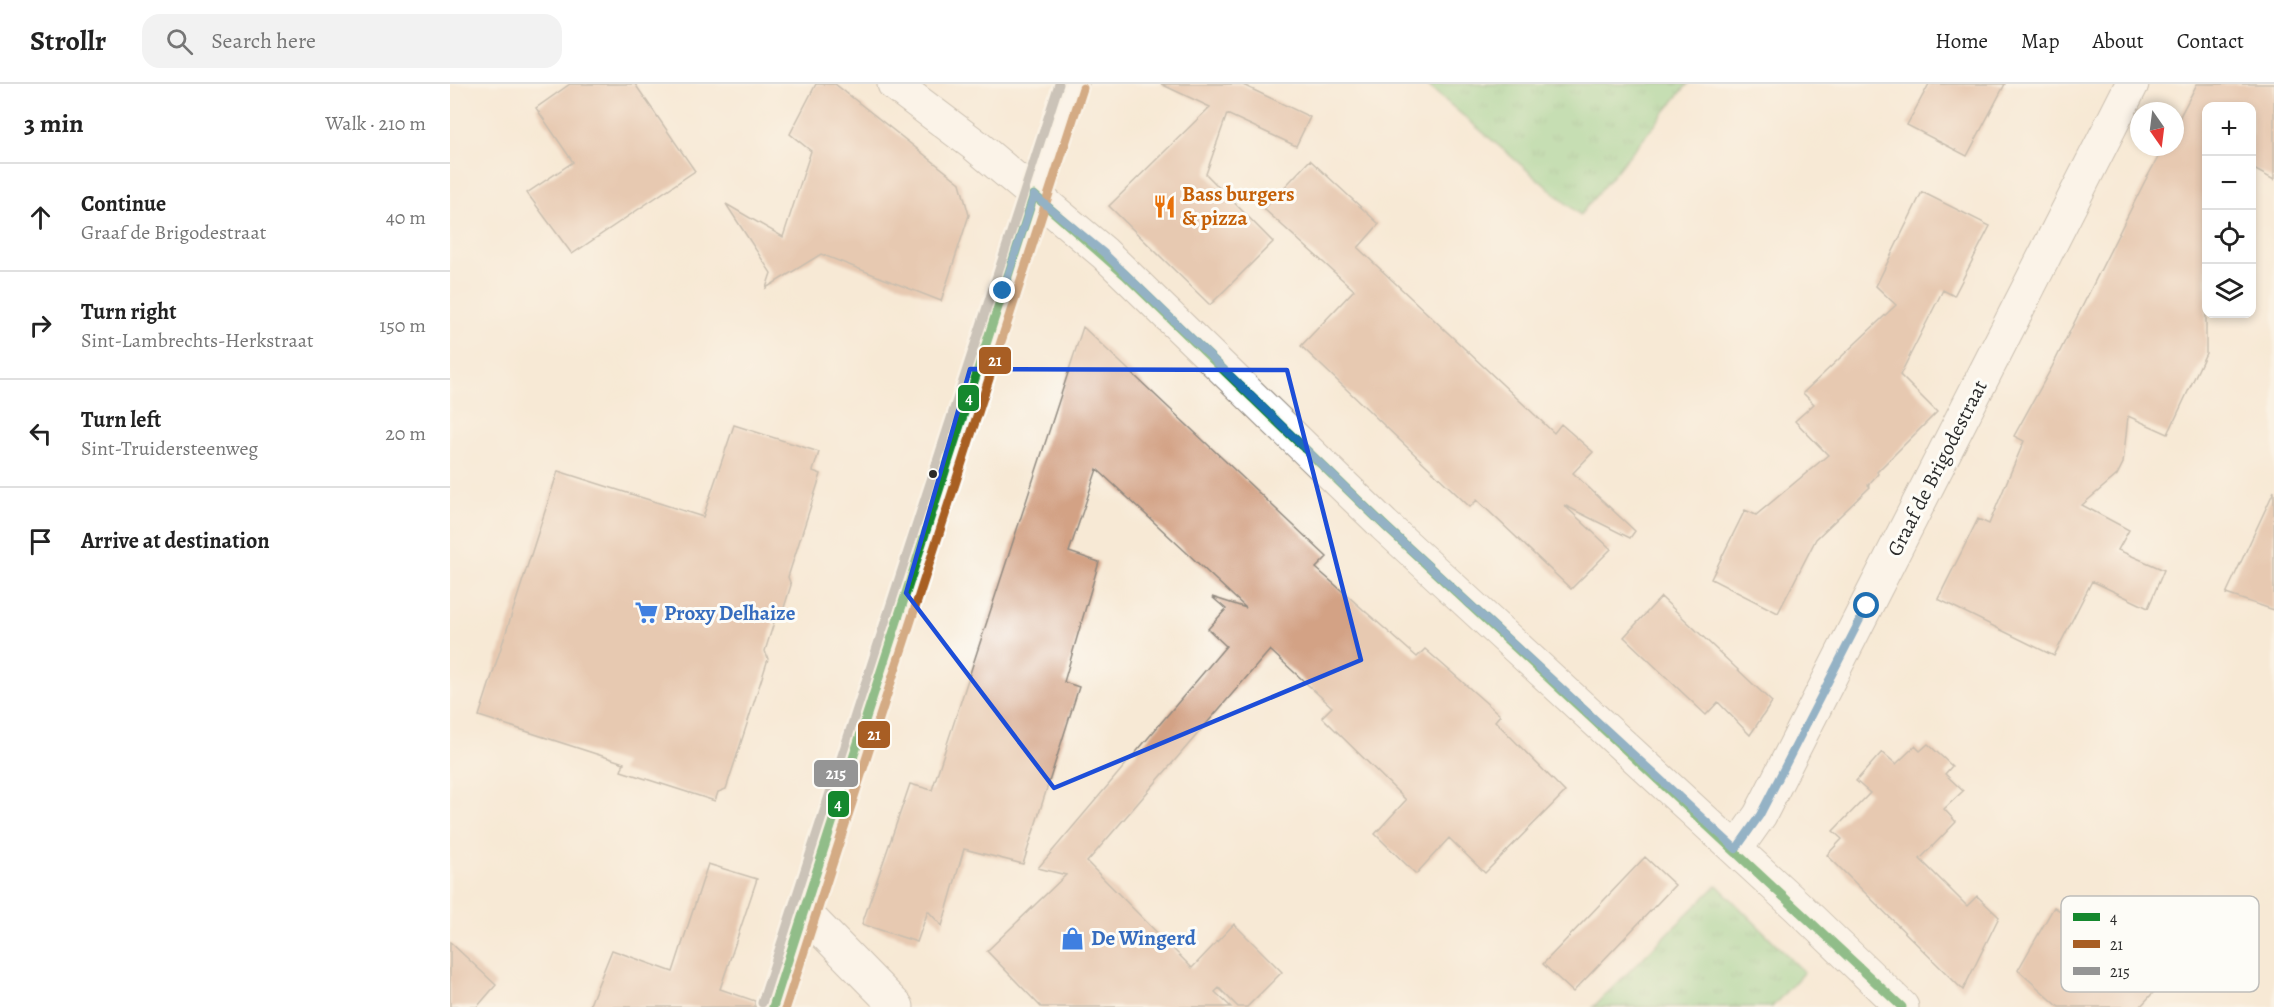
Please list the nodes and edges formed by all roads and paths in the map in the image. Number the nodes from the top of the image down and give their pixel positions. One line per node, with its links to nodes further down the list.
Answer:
1 (894, 84): 4 (street)
2 (1072, 84): 4 (street)
3 (2132, 84): 5 (street, Graaf de Brigodestraat)
4 (1034, 195): 5 (street); 6 (street)
5 (1736, 849): 9 (street)
6 (804, 912): 7 (street); 8 (street)
7 (772, 1007)
8 (897, 1007)
9 (1902, 1007)

